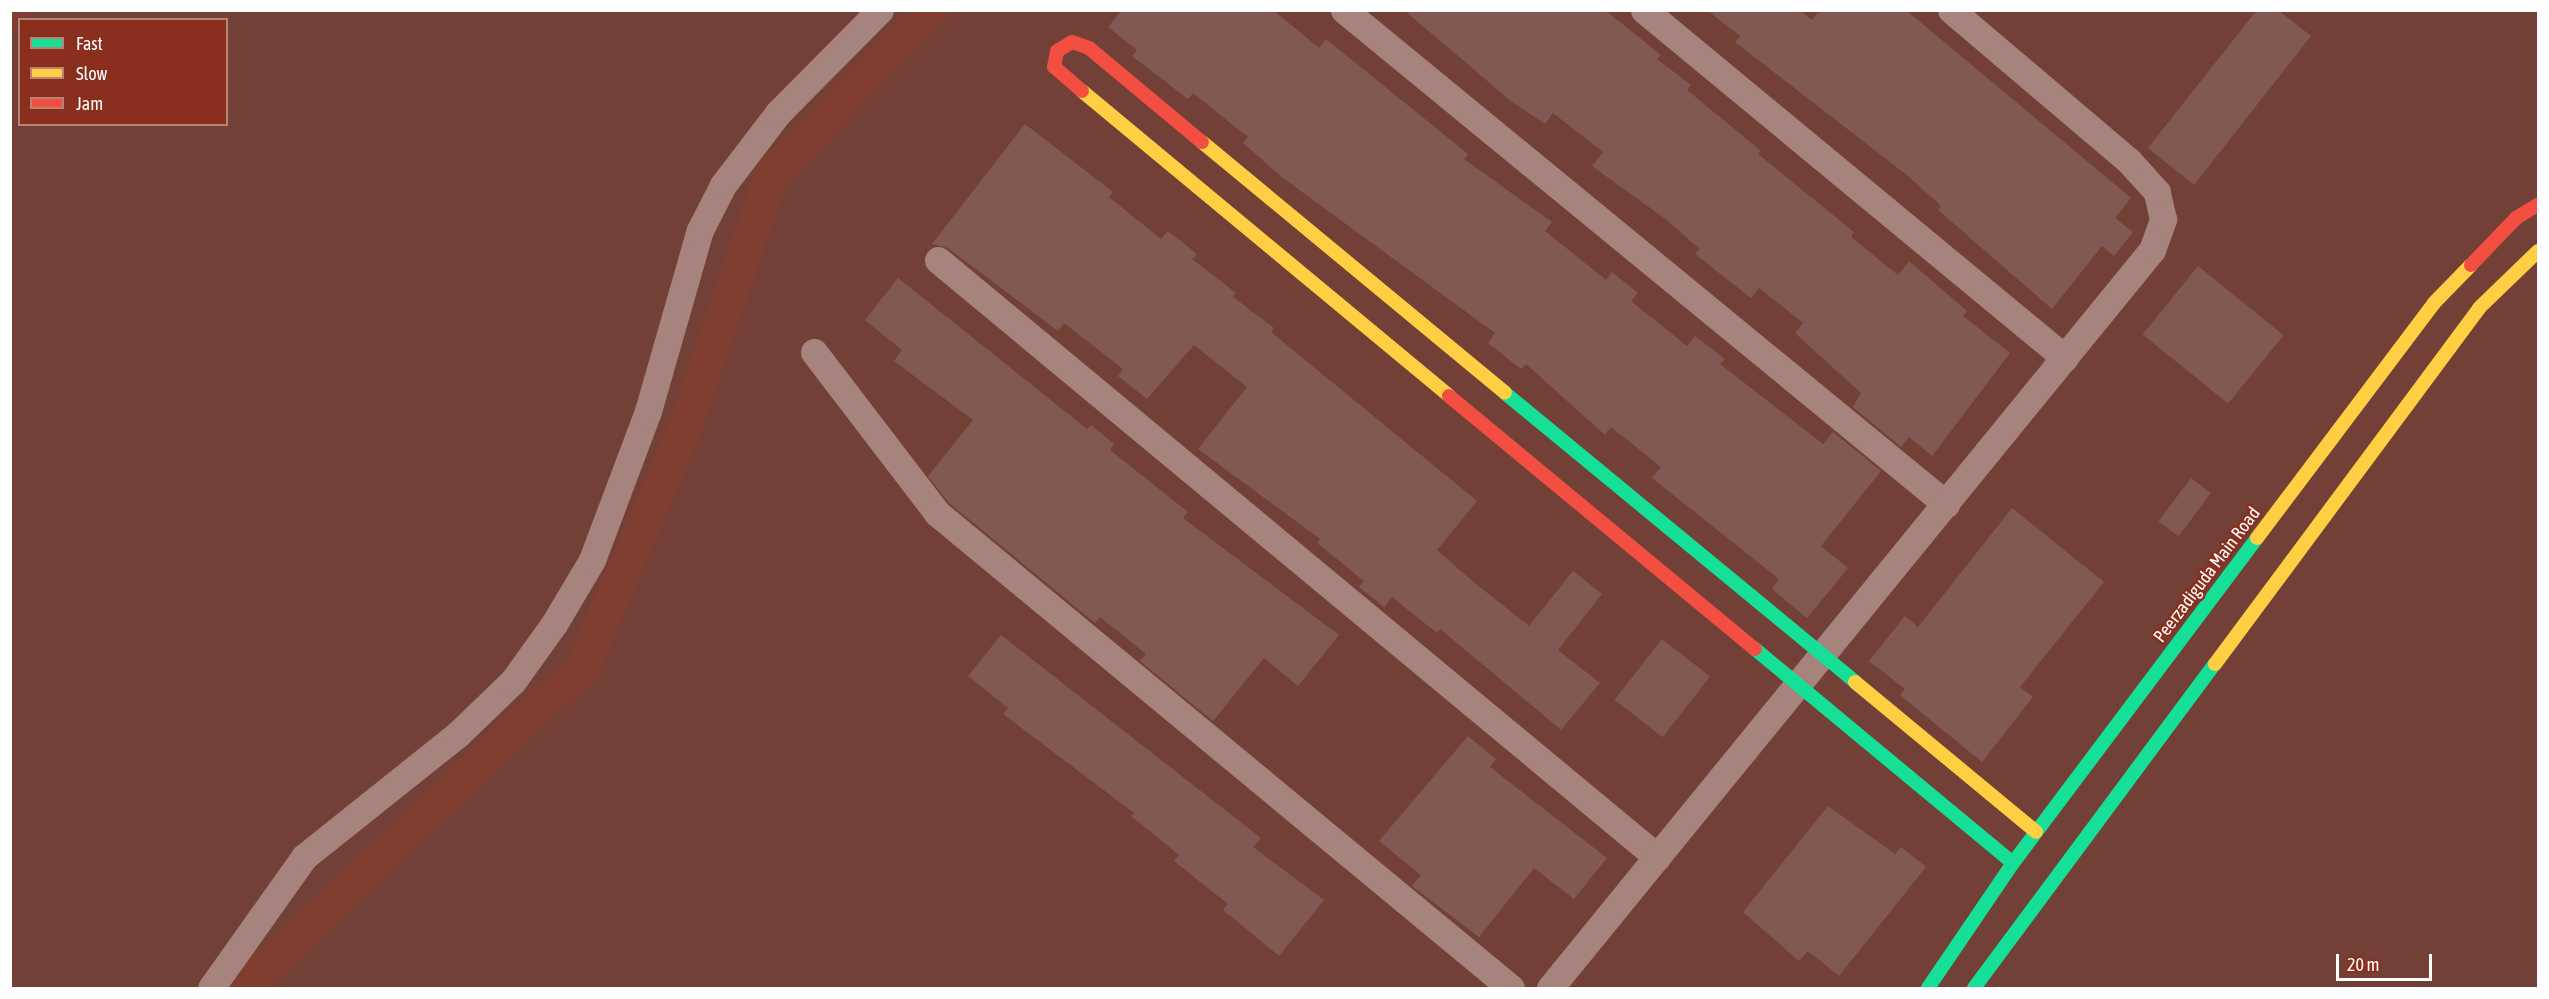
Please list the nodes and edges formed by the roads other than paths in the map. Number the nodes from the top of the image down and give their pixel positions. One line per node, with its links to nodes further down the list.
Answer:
1 (880, 10): 16 (street)
2 (1344, 10): 10 (street)
3 (1644, 10): 9 (street)
4 (1955, 12): 9 (street)
5 (2538, 205): 13 (street, Peerzadiguda Main Road)
6 (2538, 251): 20 (street)
7 (938, 260): 14 (street)
8 (814, 352): 17 (street)
9 (2065, 358): 10 (street)
10 (1946, 504): 11 (street)
11 (1824, 653): 12 (street); 12 (street); 13 (street)
12 (1798, 685): 14 (street); 15 (street)
13 (2036, 832): 15 (street, Peerzadiguda Main Road)
14 (1657, 857): 18 (street)
15 (2013, 863): 19 (street, Peerzadiguda Main Road)
16 (211, 988)
17 (1511, 988)
18 (1550, 988)
19 (1928, 988)
20 (1974, 988)

